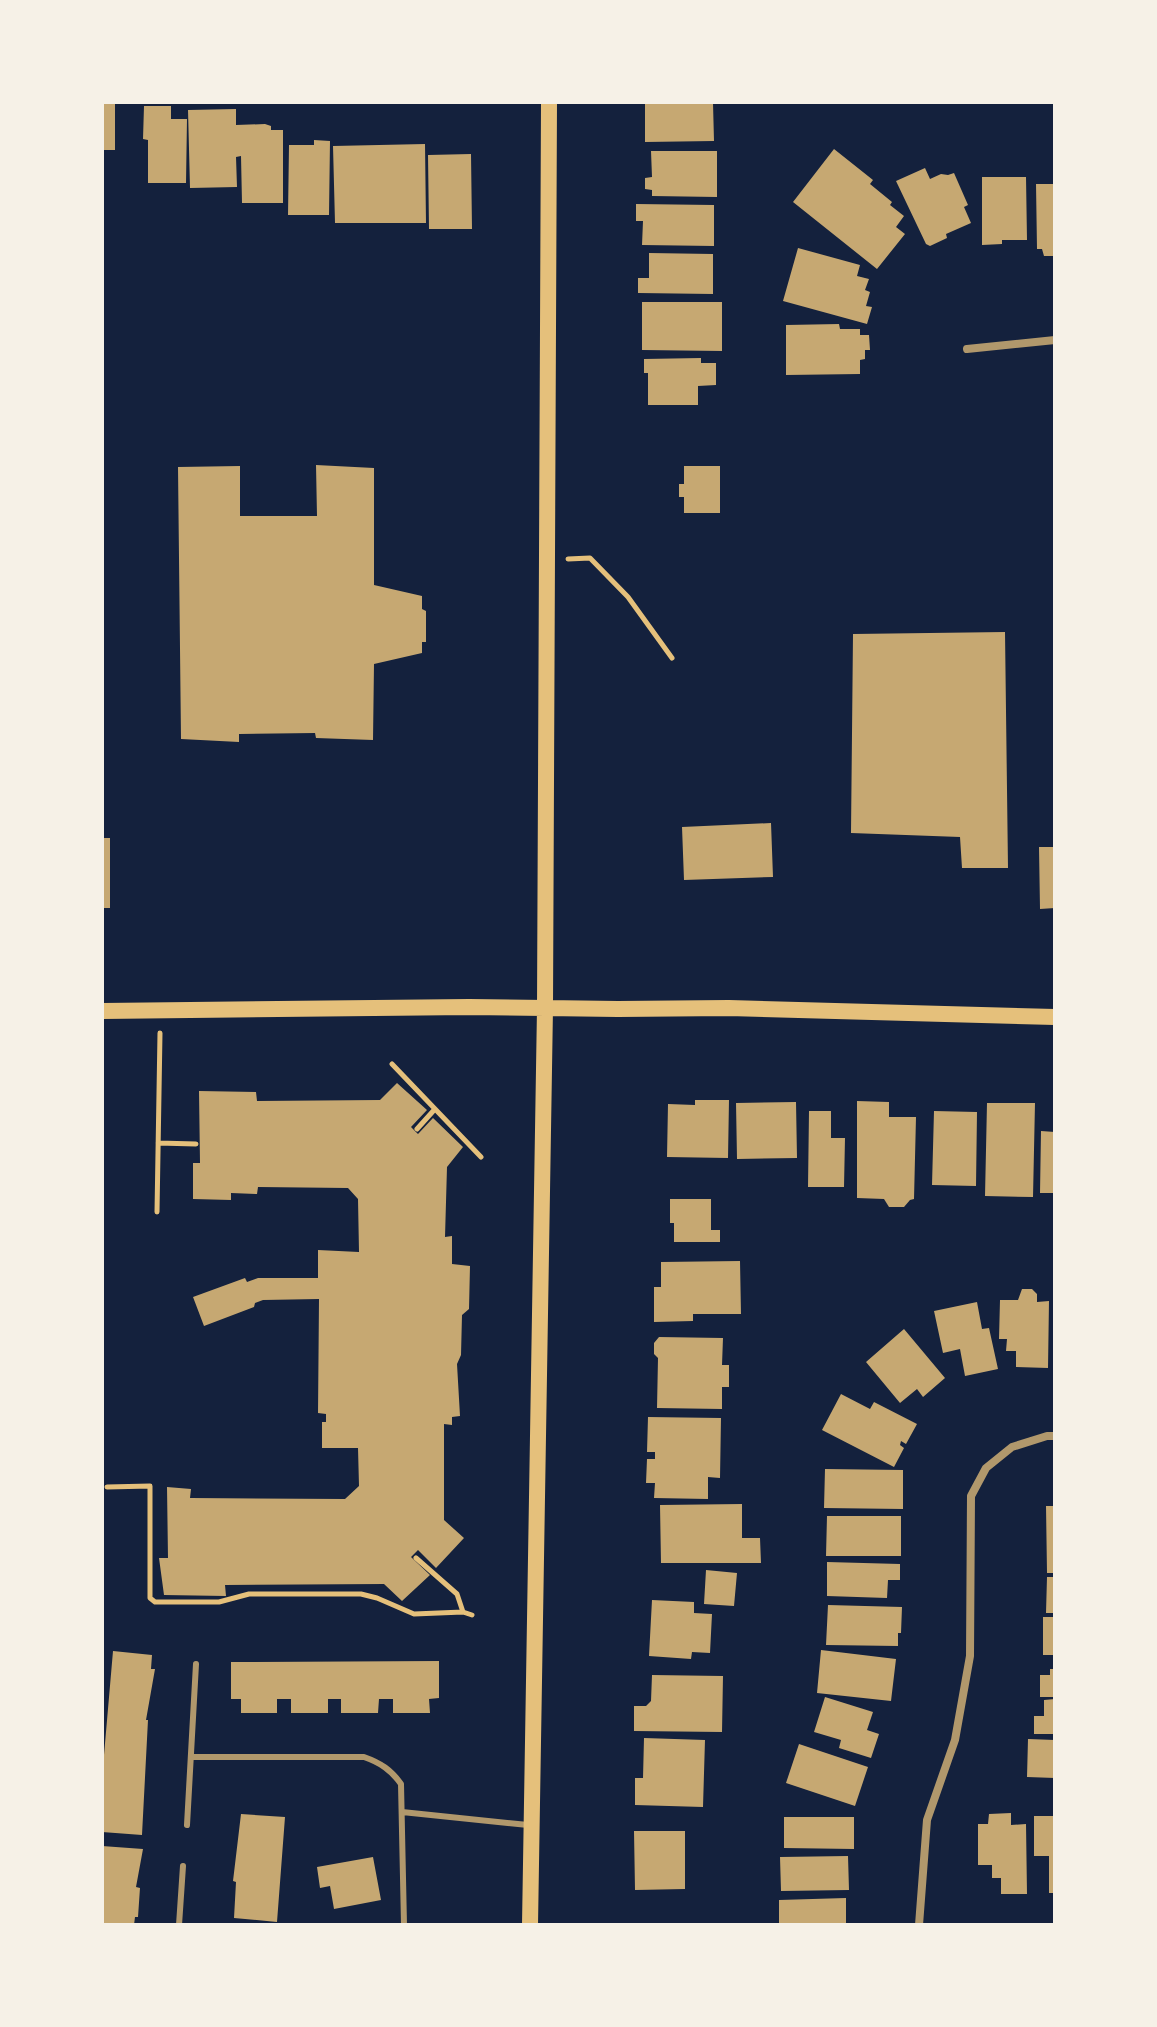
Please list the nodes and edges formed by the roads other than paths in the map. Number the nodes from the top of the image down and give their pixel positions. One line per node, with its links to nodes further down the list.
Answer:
1 (549, 102): 4 (main road)
2 (1055, 340): 3 (street)
3 (967, 349)
4 (545, 1008): 5 (main road); 6 (main road); 12 (main road)
5 (102, 1011)
6 (1055, 1017)
7 (1055, 1436): 17 (street)
8 (196, 1664): 9 (lane)
9 (191, 1757): 10 (lane); 11 (lane)
10 (402, 1812): 12 (lane); 15 (lane)
11 (187, 1825)
12 (532, 1825): 16 (main road)
13 (183, 1866): 14 (lane)
14 (179, 1925)
15 (404, 1925)
16 (530, 1925)
17 (919, 1925)

